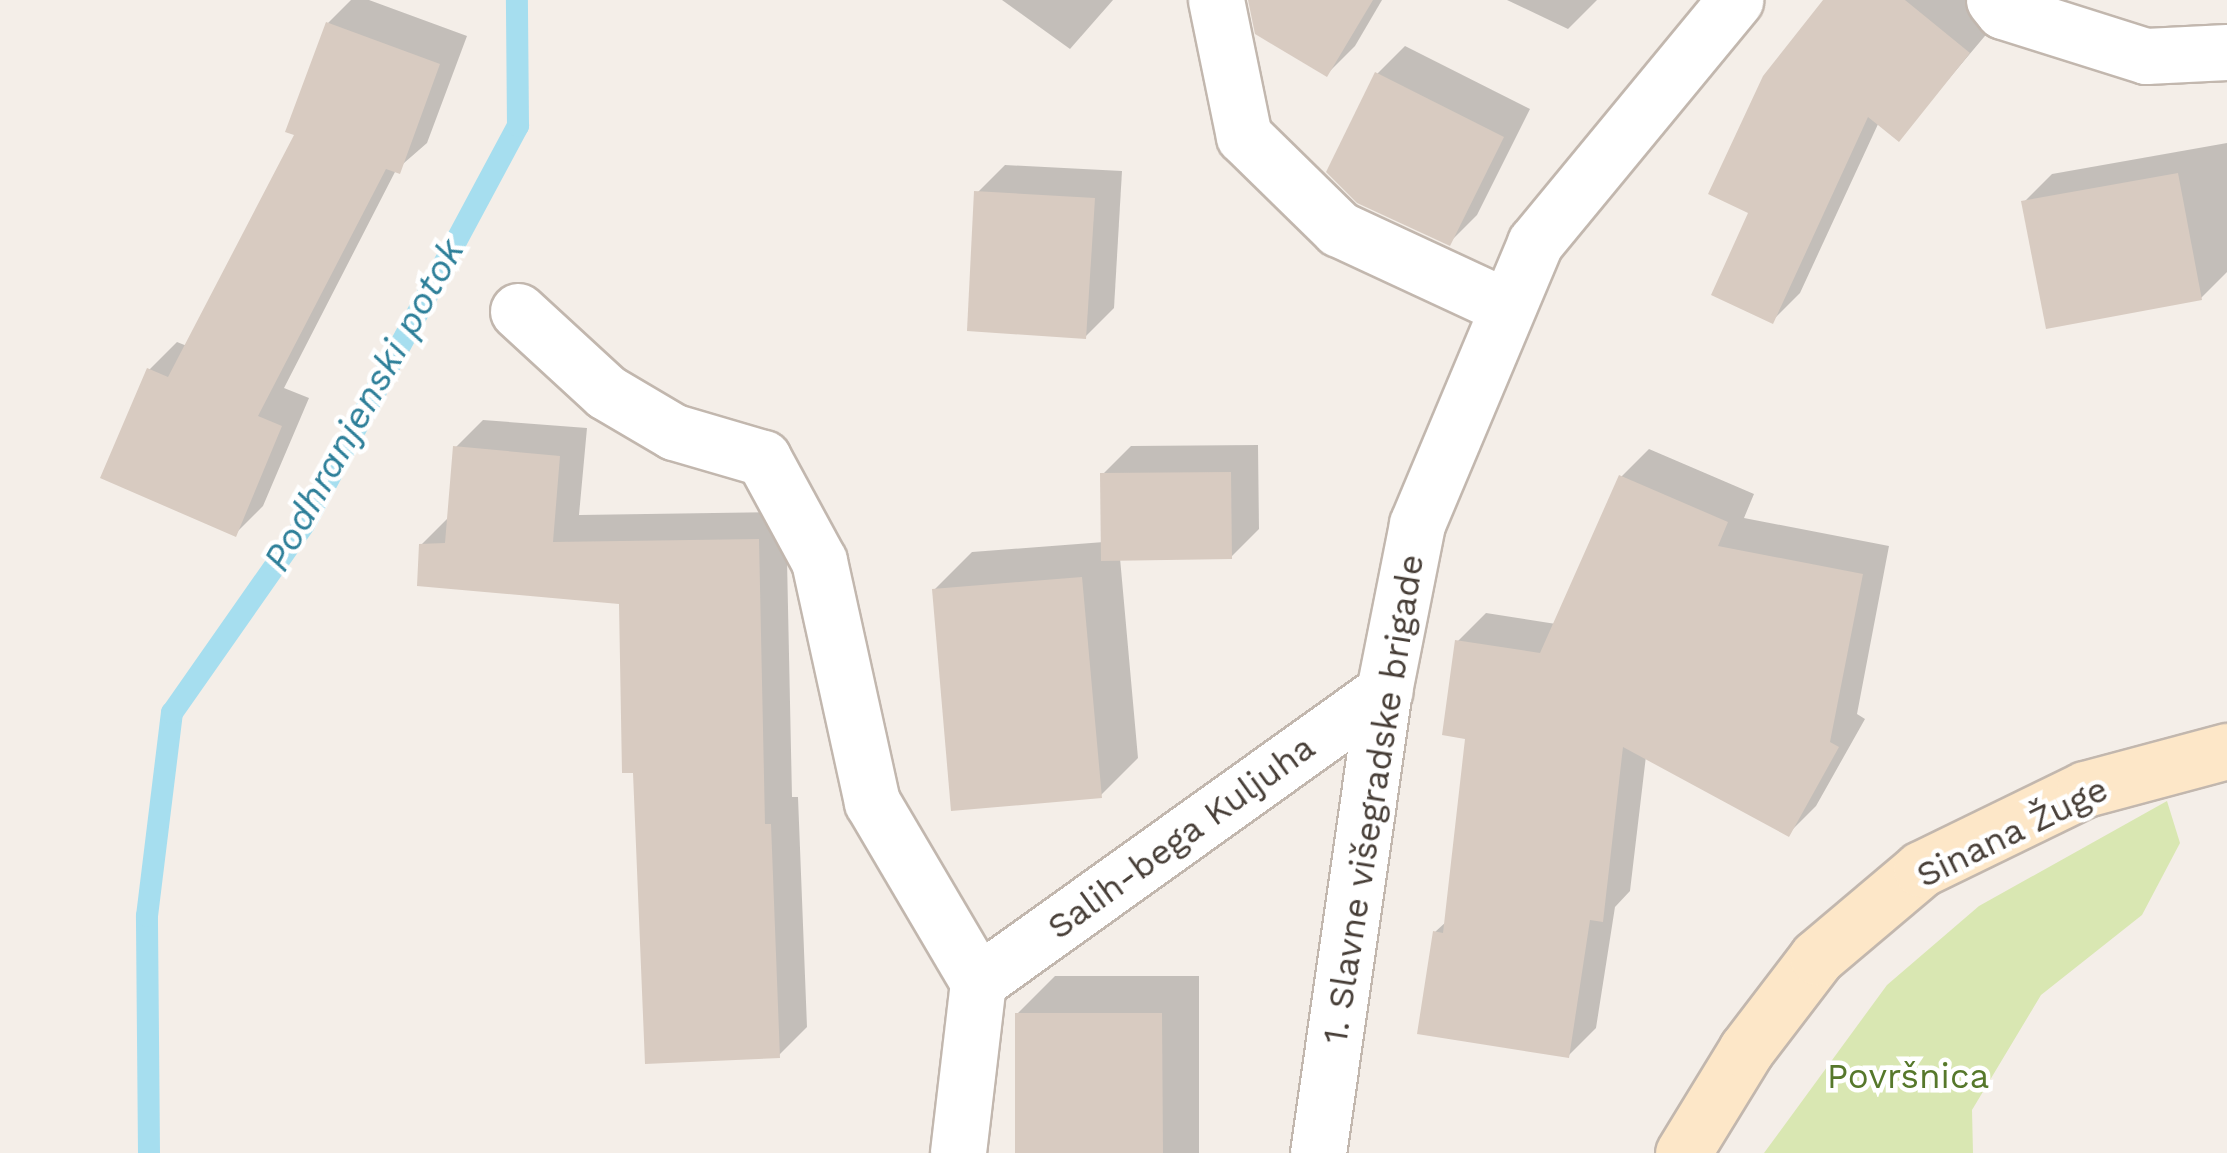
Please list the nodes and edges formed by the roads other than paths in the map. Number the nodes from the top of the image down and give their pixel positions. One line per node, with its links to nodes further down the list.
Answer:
1 (1216, 0): 5 (street)
2 (1735, 0): 5 (street, 1. Slavne višegradske brigade)
3 (1994, 0): 4 (street)
4 (2227, 52)
5 (1505, 306): 7 (street, 1. Slavne višegradske brigade)
6 (518, 311): 9 (street)
7 (1384, 691): 9 (street, Salih-bega Kuljuha); 11 (street, 1. Slavne višegradske brigade)
8 (2227, 752): 12 (main road, Sinana Žuge)
9 (978, 982): 10 (street)
10 (958, 1153)
11 (1318, 1153)
12 (1683, 1153)

